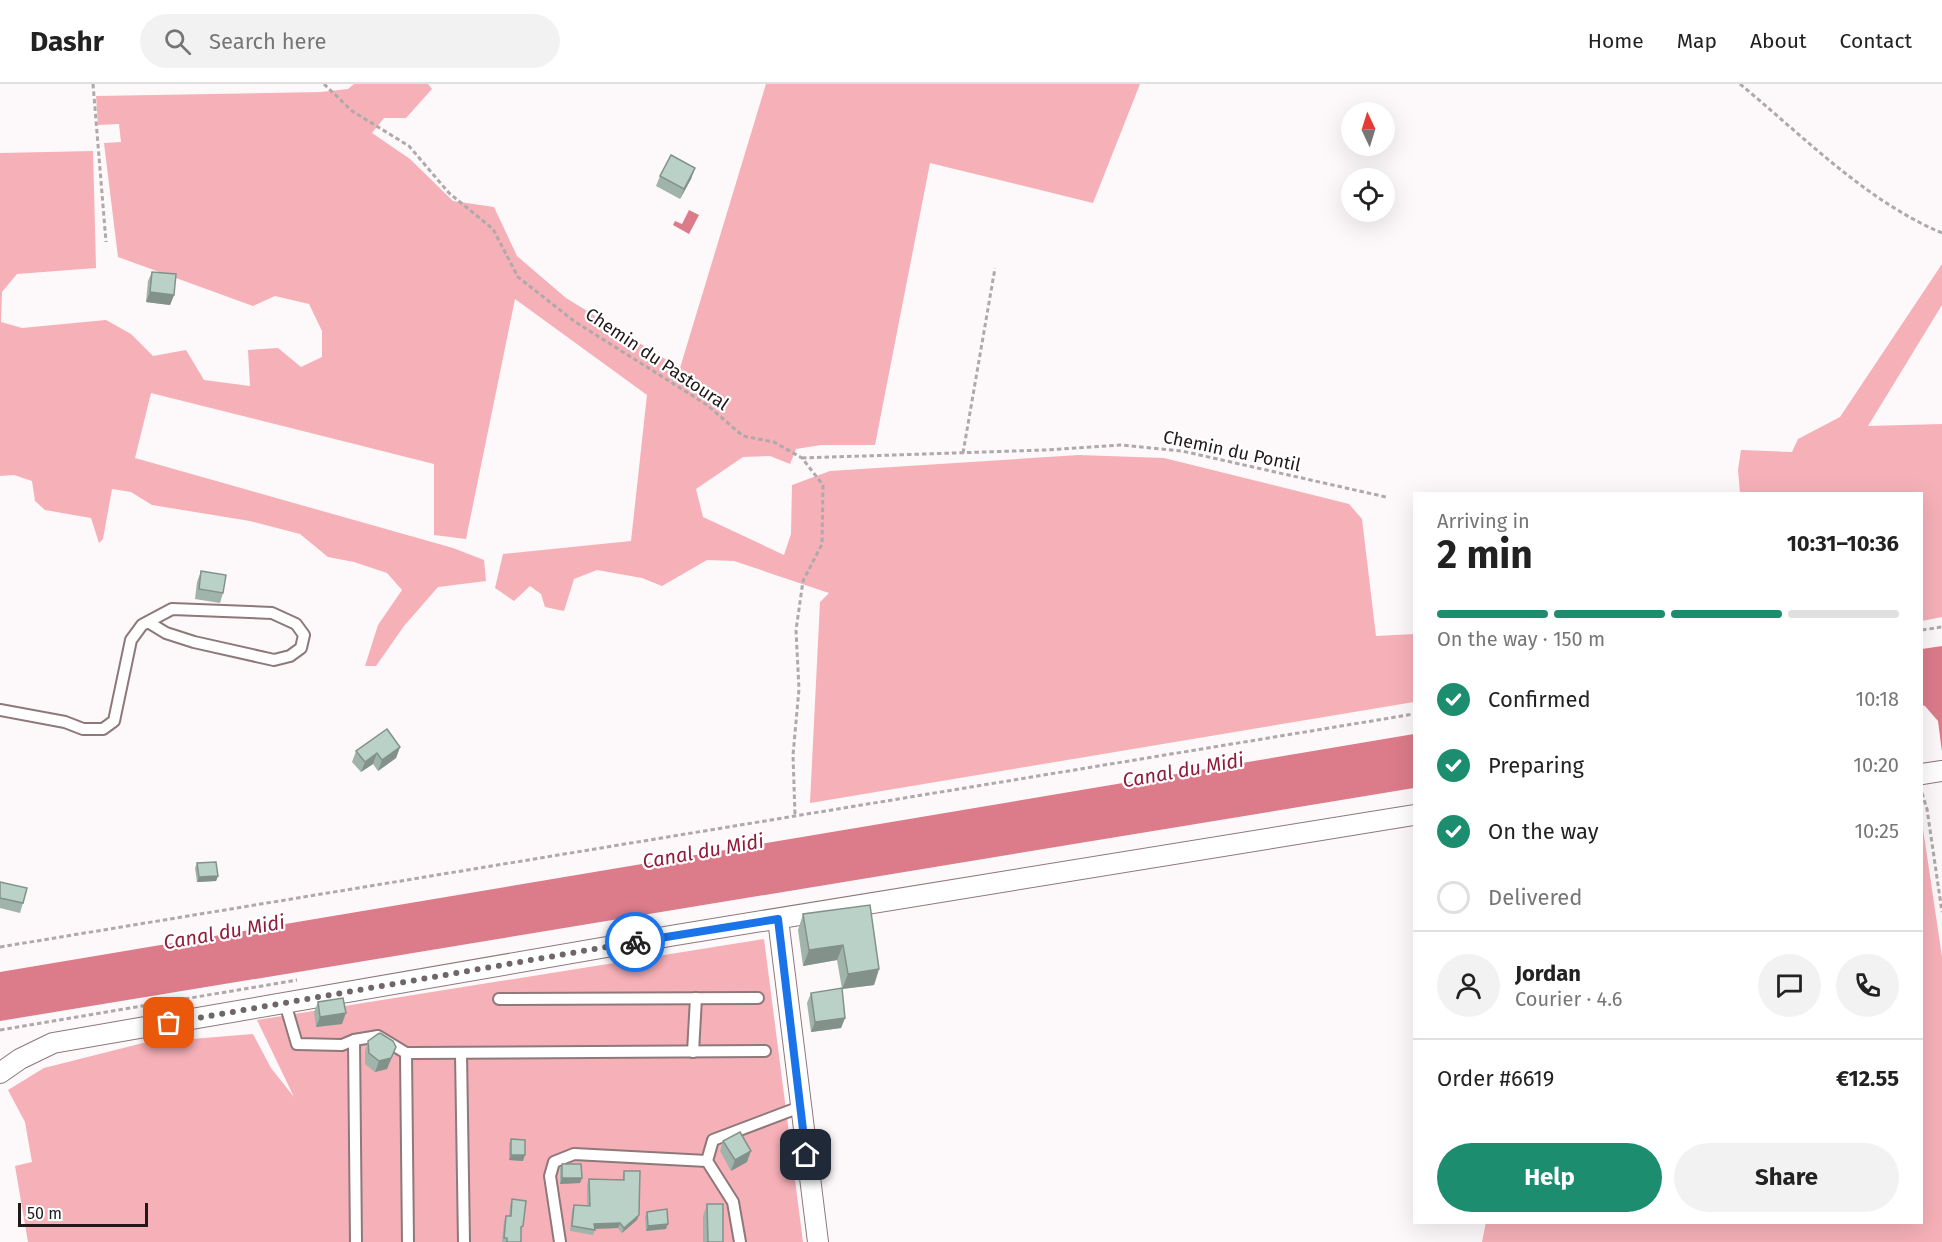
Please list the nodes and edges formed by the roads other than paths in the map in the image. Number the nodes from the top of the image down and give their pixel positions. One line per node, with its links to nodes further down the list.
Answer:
1 (148, 622): 1 (lane); 2 (lane)
2 (0, 710)
3 (1413, 815): 4 (street)
4 (778, 919): 8 (street); 15 (street)
5 (758, 998): 7 (lane)
6 (499, 999): 7 (lane)
7 (696, 999): 11 (lane)
8 (285, 1003): 9 (lane); 14 (street)
9 (354, 1040): 12 (lane); 17 (lane)
10 (765, 1051): 11 (lane)
11 (693, 1052): 13 (lane)
12 (406, 1053): 13 (lane); 18 (lane)
13 (461, 1053): 19 (lane)
14 (0, 1074)
15 (800, 1107): 16 (lane); 22 (street)
16 (707, 1161): 20 (lane); 21 (lane)
17 (356, 1242)
18 (408, 1242)
19 (464, 1242)
20 (560, 1242)
21 (740, 1242)
22 (818, 1242)

